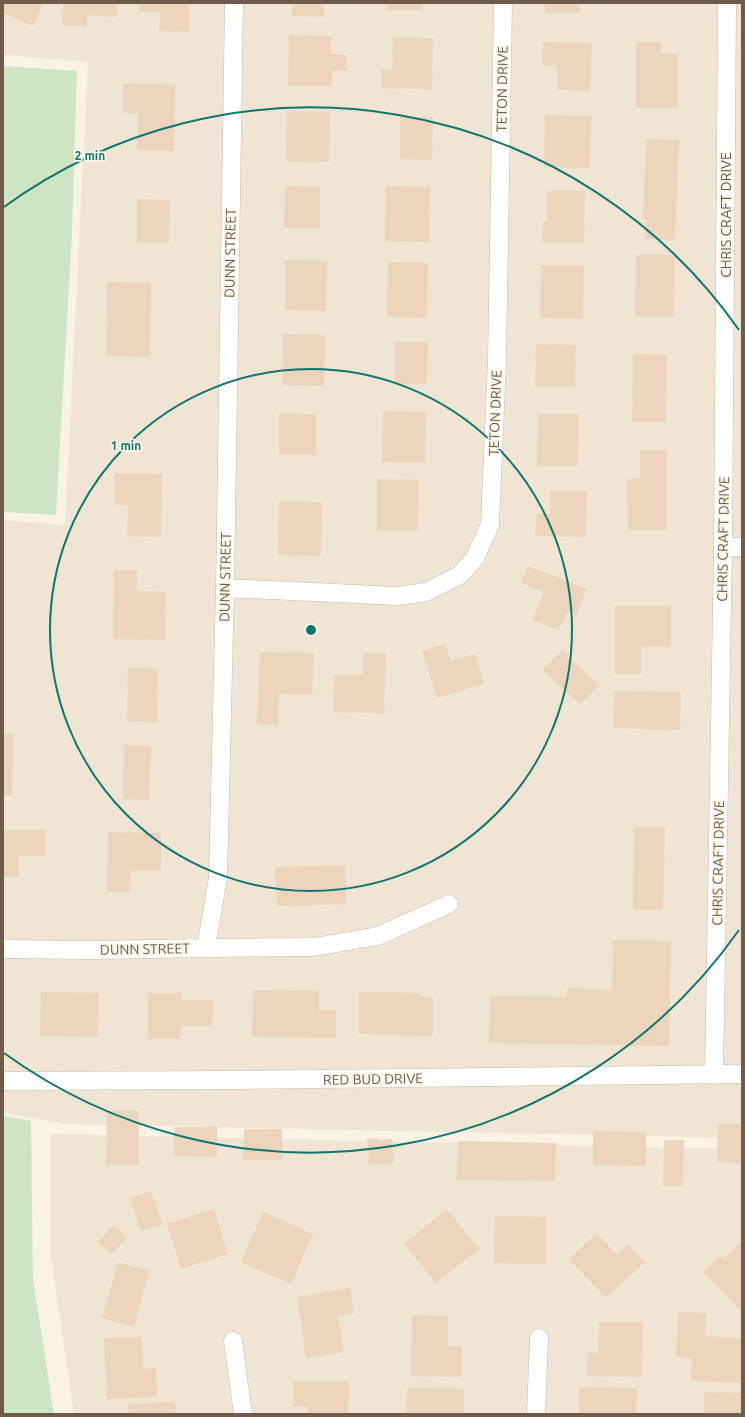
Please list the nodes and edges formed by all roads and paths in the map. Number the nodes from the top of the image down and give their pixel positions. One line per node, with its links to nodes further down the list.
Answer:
1 (234, 3): 6 (street, DUNN STREET)
2 (503, 3): 6 (street, TETON DRIVE)
3 (728, 3): 4 (street, CHRIS CRAFT DRIVE)
4 (723, 547): 5 (street); 11 (street, CHRIS CRAFT DRIVE)
5 (742, 547)
6 (225, 588): 8 (street, DUNN STREET)
7 (449, 904): 8 (street)
8 (206, 948): 9 (street, DUNN STREET)
9 (3, 950)
10 (742, 1074): 11 (street, RED BUD DRIVE)
11 (714, 1075): 12 (street, RED BUD DRIVE)
12 (3, 1081)
13 (539, 1338): 16 (street)
14 (233, 1341): 15 (street)
15 (243, 1414)
16 (536, 1414)

